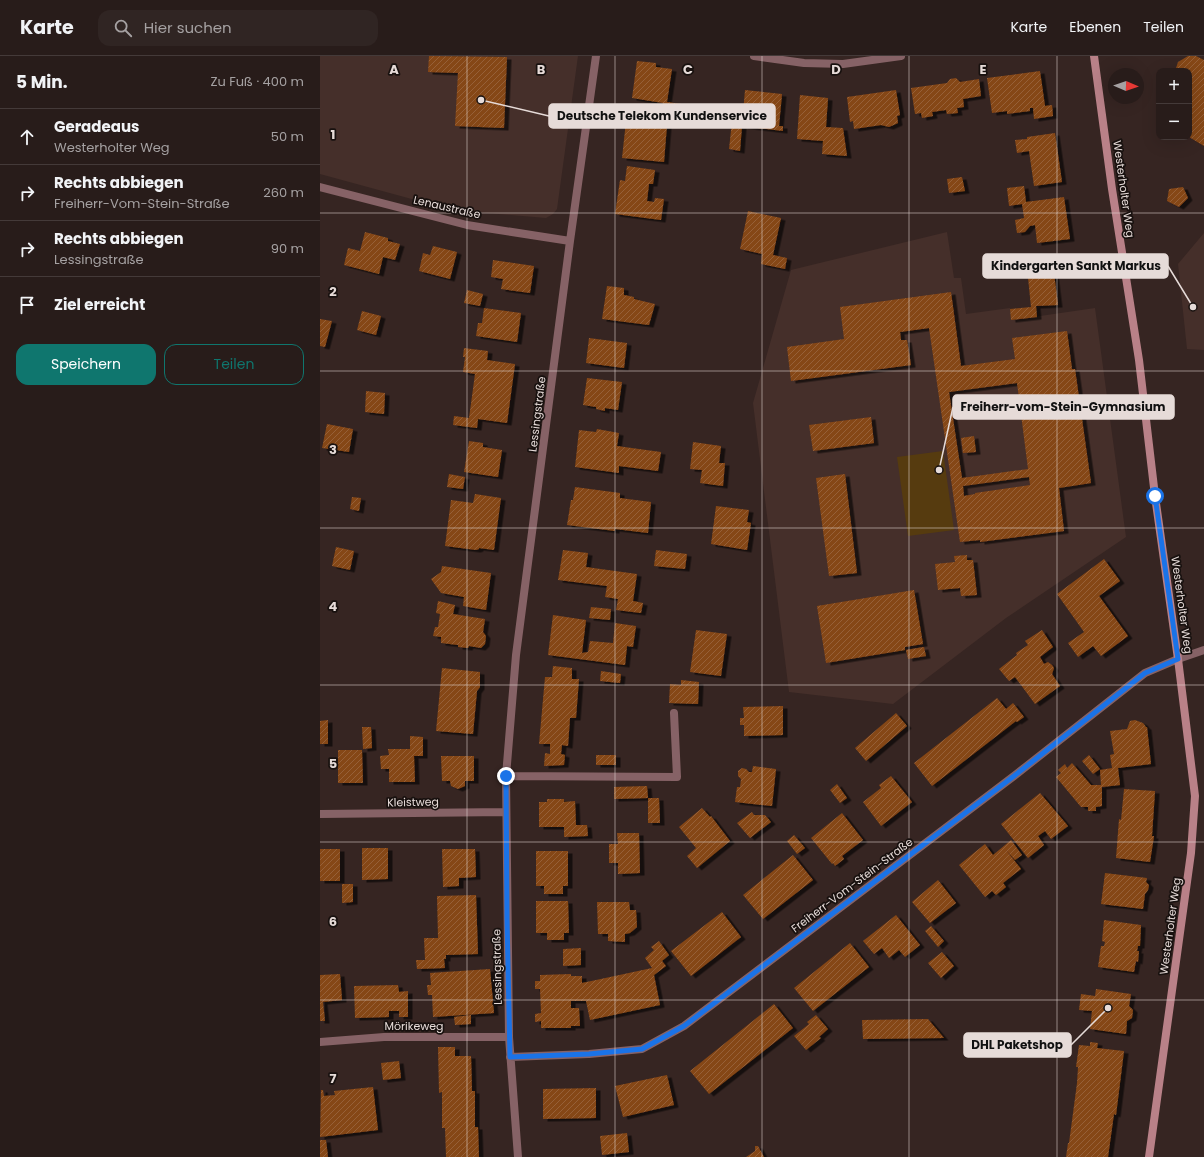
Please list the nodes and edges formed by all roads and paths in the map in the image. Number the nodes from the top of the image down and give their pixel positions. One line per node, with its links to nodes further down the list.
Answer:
1 (596, 56): 6 (street, Lessingstraße)
2 (754, 56): 3 (street)
3 (901, 56)
4 (1094, 56): 8 (street, Westerholter Weg)
5 (320, 187): 6 (street, Lenaustraße)
6 (570, 241): 10 (street, Lessingstraße)
7 (1204, 650): 8 (street, Freiherr-Vom-Stein-Straße)
8 (1178, 659): 15 (street, Freiherr-Vom-Stein-Straße); 17 (street, Westerholter Weg)
9 (674, 713): 10 (street)
10 (506, 776): 11 (street, Lessingstraße)
11 (506, 812): 12 (street, Kleistweg); 13 (street, Lessingstraße)
12 (320, 814)
13 (509, 1036): 14 (street, Mörikeweg); 15 (street, Lessingstraße)
14 (320, 1042)
15 (510, 1057): 16 (street, Lessingstraße)
16 (518, 1157)
17 (1149, 1157)

